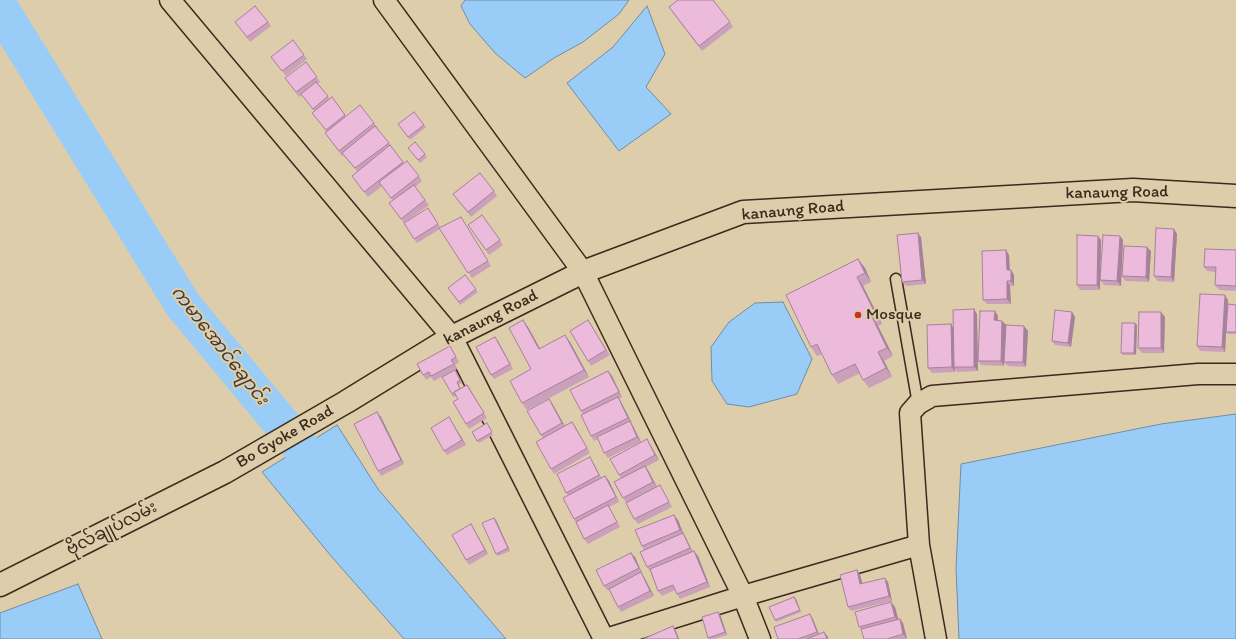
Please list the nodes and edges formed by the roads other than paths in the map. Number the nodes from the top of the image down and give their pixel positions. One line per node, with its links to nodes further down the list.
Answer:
1 (170, 0): 6 (street)
2 (384, 0): 4 (street)
3 (1236, 196): 4 (street, kanaung Road)
4 (583, 272): 6 (street, kanaung Road); 13 (street)
5 (896, 279): 9 (lane)
6 (452, 337): 8 (street, kanaung Road); 14 (street)
7 (1236, 374): 9 (street)
8 (346, 402): 10 (street, Bo Gyoke Road)
9 (918, 404): 11 (street)
10 (225, 472): 12 (street, ဗိုလ်ချုပ်လမ်း)
11 (919, 545): 13 (street); 16 (street)
12 (0, 585)
13 (742, 596): 14 (street); 15 (street)
14 (605, 639)
15 (760, 639)
16 (936, 639)

